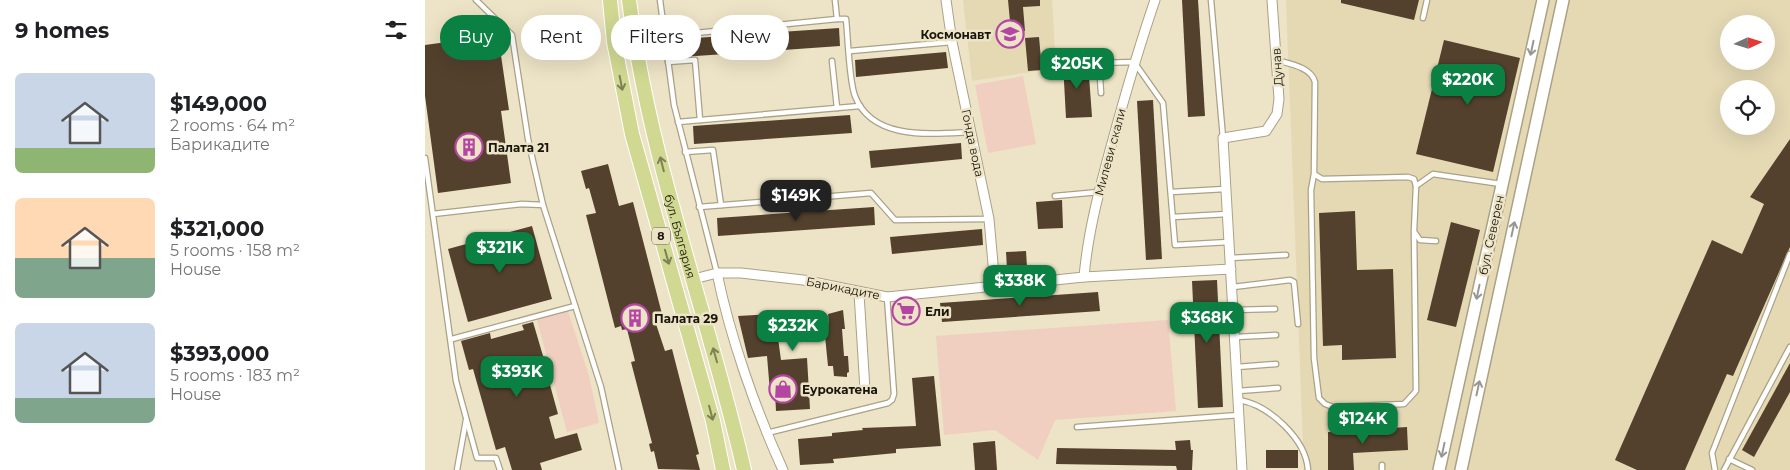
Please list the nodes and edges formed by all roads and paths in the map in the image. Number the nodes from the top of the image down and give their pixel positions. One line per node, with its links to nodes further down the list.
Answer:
1 (476, 0): 39 (lane)
2 (610, 0): 81 (main road, 8, one-way to 81)
3 (629, 0): 55 (main road, бул. България / 8, one-way to 3)
4 (660, 0): 13 (lane)
5 (835, 0): 15 (lane)
6 (946, 0): 17 (street, Гонда вода)
7 (1155, 0): 22 (street, Милеви скали)
8 (1211, 0): 29 (lane)
9 (1272, 0): 19 (street, Дунав)
10 (1427, 0): 14 (lane)
11 (1543, 0): 33 (main road, бул. Северен, one-way to 33)
12 (1563, 0): 87 (main road, бул. Северен, one-way to 12)
13 (662, 15)
14 (1423, 18)
15 (837, 20): 16 (lane); 18 (lane)
16 (701, 33)
17 (952, 42): 18 (lane); 28 (street, Гонда вода)
18 (849, 51): 24 (lane)
19 (1276, 60): 29 (street, Дунав); 32 (lane)
20 (832, 61): 25 (lane)
21 (668, 62): 26 (lane); 27 (lane)
22 (1134, 62): 23 (lane); 36 (street, Милеви скали); 37 (lane)
23 (1101, 93)
24 (860, 106): 25 (lane); 28 (lane)
25 (837, 108): 26 (lane)
26 (700, 120): 27 (lane)
27 (678, 122): 30 (lane)
28 (971, 132): 45 (street, Гонда вода)
29 (1223, 138): 35 (street)
30 (685, 152): 40 (lane); 41 (lane)
31 (425, 158): 42 (lane)
32 (1314, 174): 34 (lane); 46 (lane)
33 (1502, 185): 34 (lane); 86 (main road, бул. Северен, one-way to 86)
34 (1416, 186): 46 (lane)
35 (1225, 189): 37 (lane); 43 (street)
36 (1099, 192): 38 (lane); 54 (street, Милеви скали)
37 (1171, 192): 44 (lane)
38 (1055, 196)
39 (543, 205): 42 (lane); 60 (lane)
40 (721, 205): 41 (lane); 45 (lane)
41 (699, 207): 53 (lane)
42 (433, 214): 66 (lane)
43 (1227, 214): 44 (lane); 48 (street)
44 (1173, 217): 48 (lane)
45 (989, 219): 56 (street, Гонда вода)
46 (1414, 231): 47 (lane)
47 (1436, 241)
48 (1229, 242): 51 (street)
49 (1790, 254): 88 (lane)
50 (1286, 255): 51 (lane)
51 (1230, 258): 52 (street)
52 (1231, 269): 54 (street, Барикадите); 57 (street)
53 (717, 273): 55 (street, Барикадите); 58 (street, Барикадите); 76 (street)
54 (1084, 277): 56 (street, Барикадите)
55 (694, 278): 82 (main road, бул. България / 8, one-way to 55)
56 (995, 286): 59 (street, Барикадите)
57 (1233, 287): 62 (street); 63 (lane)
58 (859, 293): 59 (street, Барикадите); 71 (street)
59 (887, 296): 76 (lane)
60 (575, 306): 66 (lane); 80 (lane)
61 (1275, 309): 62 (lane)
62 (1233, 310): 65 (street)
63 (1298, 324)
64 (1276, 334): 65 (lane)
65 (1235, 337): 69 (street)
66 (452, 338): 74 (lane)
67 (1790, 347): 77 (lane)
68 (1277, 364): 69 (lane)
69 (1237, 367): 72 (street)
70 (1278, 388): 72 (lane)
71 (865, 390)
72 (1238, 396): 73 (street); 85 (lane)
73 (1239, 415): 75 (lane); 84 (street)
74 (466, 419): 78 (lane); 79 (lane)
75 (1077, 426)
76 (766, 433): 83 (street)
77 (1729, 459): 89 (lane); 90 (lane)
78 (457, 470)
79 (500, 470)
80 (619, 470)
81 (723, 470)
82 (744, 470)
83 (783, 470)
84 (1242, 470)
85 (1307, 470)
86 (1439, 470)
87 (1461, 470)
88 (1715, 470)
89 (1724, 470)
90 (1751, 470)

